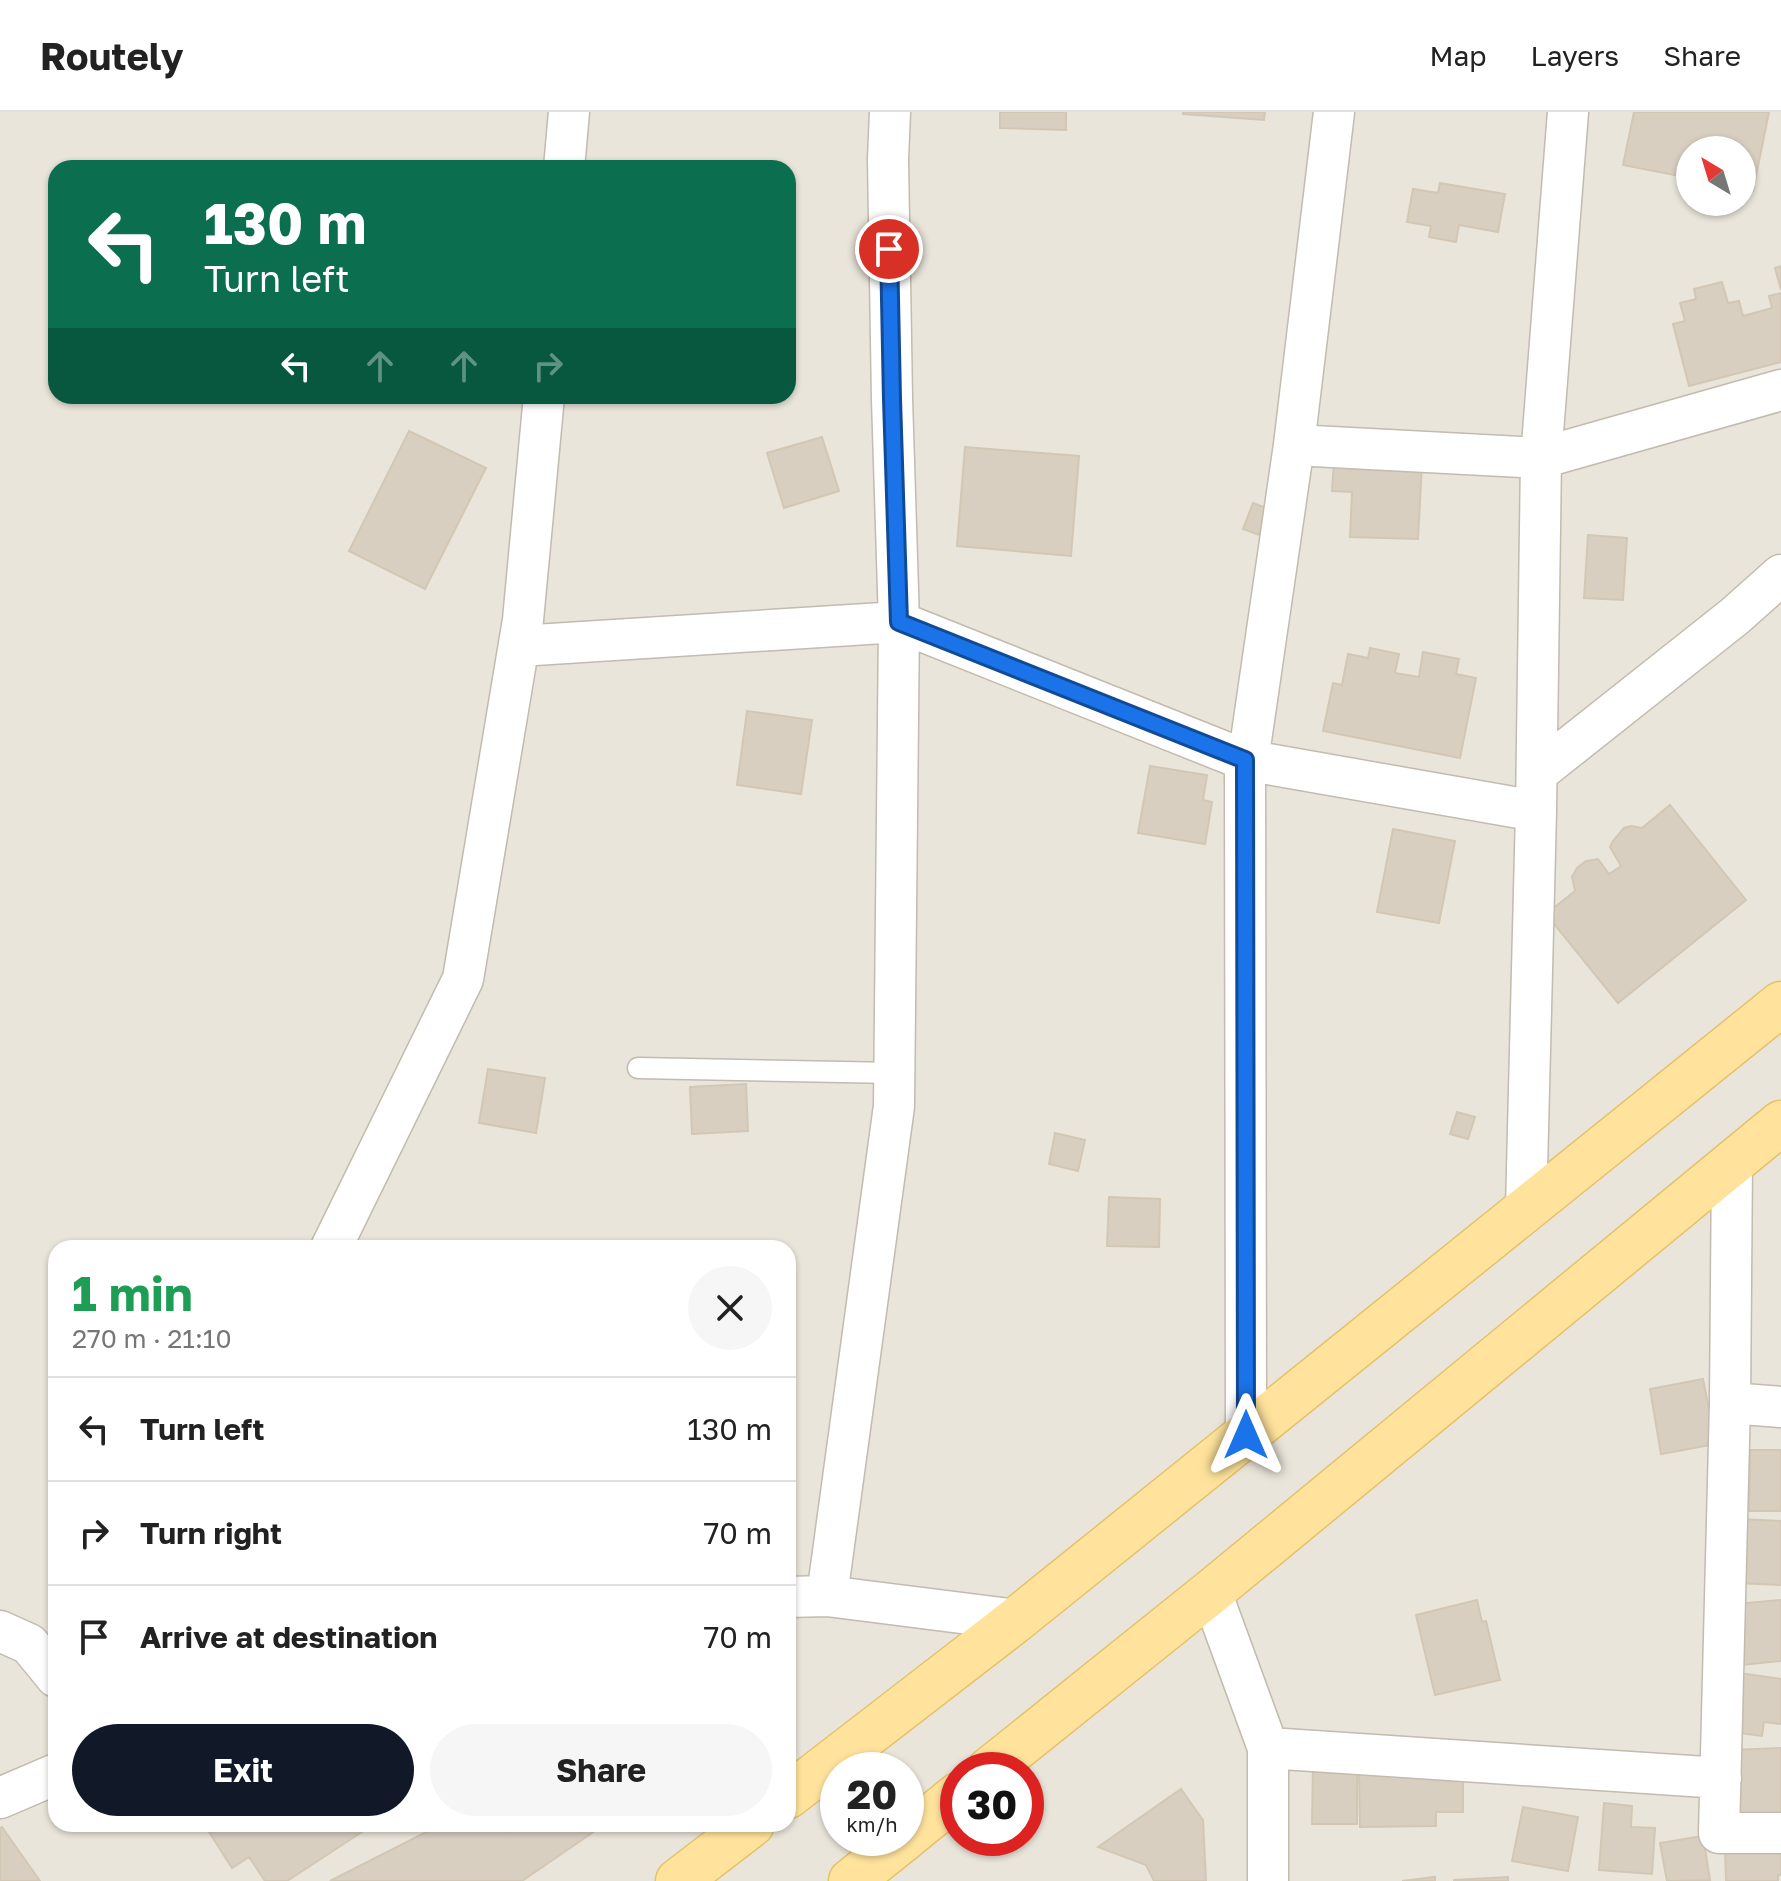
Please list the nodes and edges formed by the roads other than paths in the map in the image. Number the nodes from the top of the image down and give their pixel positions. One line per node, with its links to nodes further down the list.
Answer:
1 (569, 112): 5 (street)
2 (890, 112): 11 (street)
3 (1334, 112): 8 (street)
4 (1568, 112): 9 (street)
5 (565, 160)
6 (1781, 390): 9 (street)
7 (543, 404): 12 (street)
8 (1294, 445): 9 (street); 13 (street)
9 (1541, 458): 14 (street)
10 (1781, 575): 14 (street)
11 (899, 622): 12 (street); 13 (street); 17 (street)
12 (519, 646): 21 (street)
13 (1247, 760): 14 (street); 24 (street)
14 (1537, 792): 20 (street)
15 (1781, 1004): 20 (main road)
16 (638, 1068): 17 (lane)
17 (895, 1073): 26 (street)
18 (1781, 1123): 19 (main road)
19 (1732, 1162): 22 (street); 25 (main road)
20 (1526, 1209): 24 (main road)
21 (335, 1240)
22 (1730, 1403): 23 (street); 34 (street)
23 (1781, 1407)
24 (1246, 1435): 28 (main road)
25 (1211, 1592): 31 (street); 32 (main road)
26 (827, 1596): 27 (street); 28 (street)
27 (796, 1597)
28 (1016, 1620): 35 (main road)
29 (0, 1631): 30 (street)
30 (48, 1667)
31 (1268, 1748): 34 (street); 44 (street)
32 (1011, 1752)
33 (48, 1777): 36 (street)
34 (1721, 1778): 40 (street)
35 (796, 1790)
36 (0, 1798)
37 (940, 1809): 38 (main road)
38 (924, 1822)
39 (742, 1832): 42 (main road)
40 (1781, 1833)
41 (882, 1856): 43 (main road)
42 (678, 1881)
43 (851, 1881)
44 (1268, 1881)

